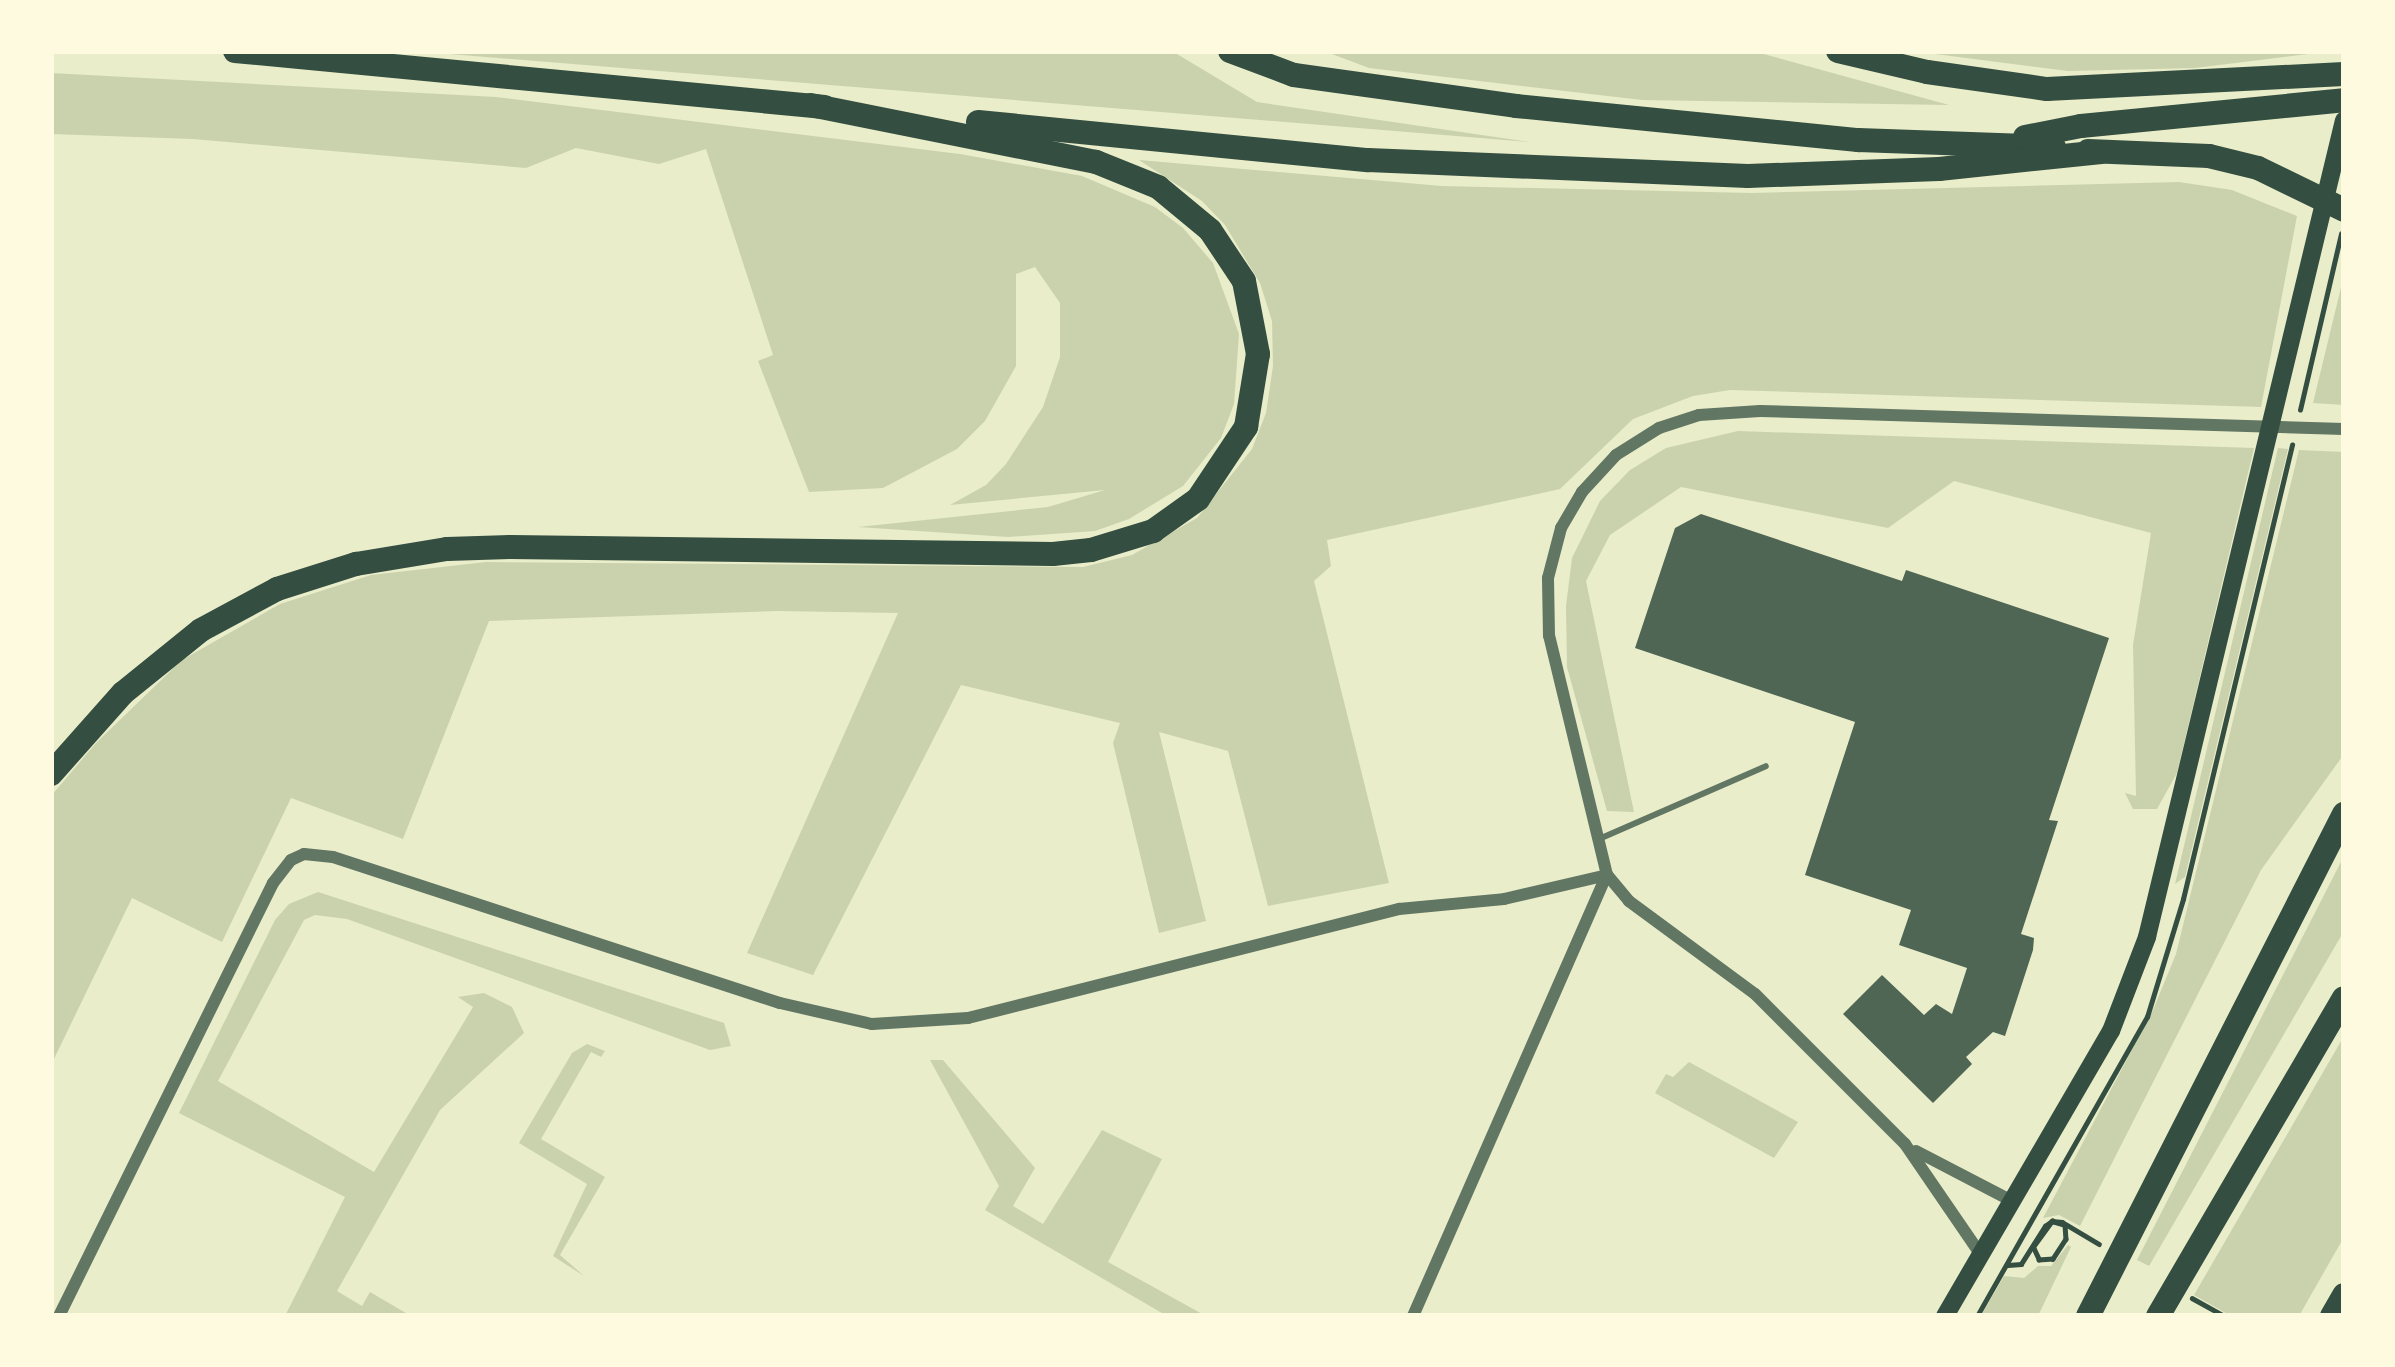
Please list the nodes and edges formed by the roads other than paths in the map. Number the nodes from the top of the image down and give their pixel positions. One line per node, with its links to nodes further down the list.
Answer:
1 (235, 51): 6 (highway)
2 (1229, 51): 8 (highway)
3 (1838, 51): 4 (highway)
4 (2344, 74)
5 (2344, 100): 8 (highway)
6 (811, 105): 9 (highway); 13 (highway)
7 (2344, 120): 19 (main road)
8 (2005, 141): 9 (highway)
9 (2101, 152): 10 (highway)
10 (2344, 210)
11 (2344, 429): 15 (street)
12 (1766, 766): 15 (lane)
13 (51, 774)
14 (2344, 814): 25 (highway)
15 (1598, 839): 16 (street)
16 (1607, 875): 18 (street); 22 (street); 23 (street)
17 (2344, 998): 26 (highway)
18 (1905, 1144): 19 (street); 20 (street)
19 (2012, 1201): 20 (main road)
20 (1981, 1255): 24 (main road)
21 (2344, 1294): 27 (highway)
22 (59, 1316)
23 (1413, 1316)
24 (1946, 1316)
25 (2088, 1316)
26 (2158, 1316)
27 (2332, 1316)

